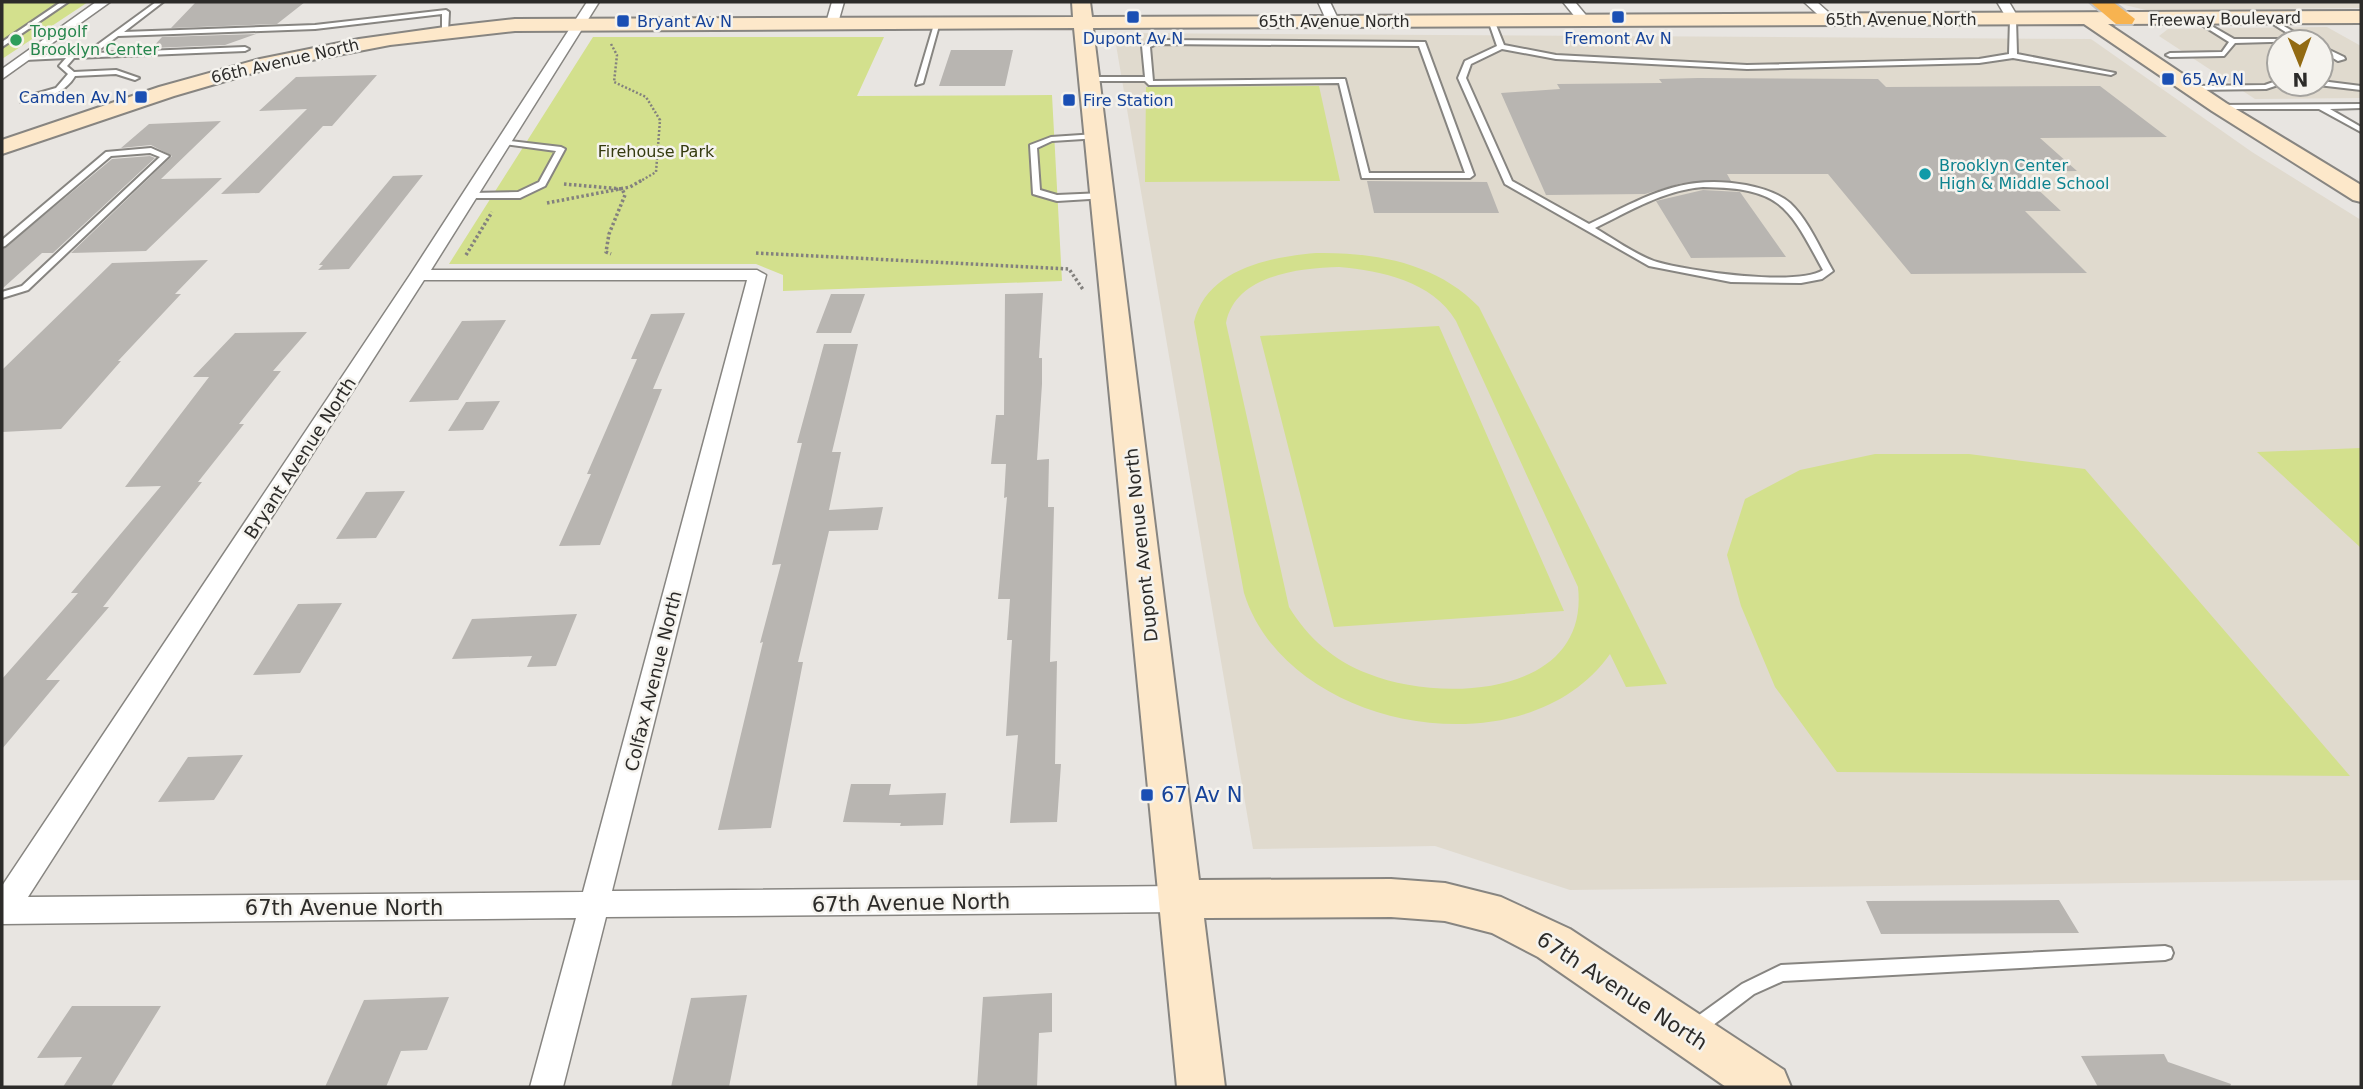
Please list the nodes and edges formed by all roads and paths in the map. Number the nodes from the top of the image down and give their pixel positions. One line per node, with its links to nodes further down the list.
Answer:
1 (65, 2): 31 (lane)
2 (104, 2): 39 (street)
3 (160, 2): 27 (lane)
4 (593, 2): 24 (street, Bryant Avenue North)
5 (838, 2): 23 (street)
6 (1324, 2): 21 (street)
7 (1569, 2): 20 (street)
8 (1810, 2): 15 (street)
9 (2003, 2): 16 (street)
10 (2068, 2): 11 (highway)
11 (2095, 10): 16 (street, 65th Avenue North); 17 (highway); 51 (street)
12 (1082, 12): 21 (street, 65th Avenue North); 22 (street, 65th Avenue North); 45 (street, Dupont Avenue North)
13 (2361, 17): 14 (street, Freeway Boulevard)
14 (2267, 18): 18 (street, Freeway Boulevard); 25 (lane)
15 (1830, 19): 16 (street, 65th Avenue North); 20 (street, 65th Avenue North)
16 (2013, 19): 37 (lane)
17 (2124, 19): 18 (street, Freeway Boulevard); 35 (street)
18 (2196, 19): 29 (lane)
19 (1491, 20): 20 (street, 65th Avenue North); 21 (street, 65th Avenue North); 32 (lane)
20 (1584, 20)
21 (1333, 21)
22 (937, 22): 23 (street, 65th Avenue North); 47 (lane)
23 (832, 23): 24 (street, 65th Avenue North)
24 (579, 24): 26 (street, 66th Avenue North); 60 (street, Bryant Avenue North)
25 (2284, 28)
26 (445, 32): 27 (lane); 56 (street, 66th Avenue North)
27 (118, 34): 34 (lane)
28 (614, 34): 64 (path)
29 (2233, 41): 30 (lane); 35 (lane)
30 (2265, 41)
31 (2, 45)
32 (1502, 47): 37 (lane); 69 (lane)
33 (245, 49): 34 (lane)
34 (88, 55): 36 (lane)
35 (2170, 55): 51 (street)
36 (72, 56): 39 (lane); 43 (lane)
37 (2013, 56): 42 (lane)
38 (2335, 56): 40 (lane)
39 (25, 58): 41 (street)
40 (2341, 59)
41 (5, 70)
42 (2110, 73)
43 (72, 74): 44 (lane); 52 (lane)
44 (135, 78)
45 (1089, 79): 46 (lane); 58 (street, Dupont Avenue North)
46 (1149, 79): 46 (lane)
47 (919, 83)
48 (2335, 84): 50 (lane)
49 (2265, 87): 51 (lane)
50 (2361, 88)
51 (2218, 97): 55 (street); 65 (street)
52 (24, 100)
53 (2320, 106): 54 (lane); 55 (lane); 57 (lane)
54 (2361, 106)
55 (2245, 107): 62 (street)
56 (77, 122): 59 (street); 61 (street, 66th Avenue North)
57 (2361, 130)
58 (1096, 136): 66 (street, Dupont Avenue North); 66 (lane)
59 (2, 138)
60 (505, 142): 63 (lane); 67 (street, Bryant Avenue North)
61 (2, 147)
62 (2361, 179)
63 (542, 184): 64 (path); 67 (lane)
64 (622, 188): 68 (path); 73 (path)
65 (2361, 195)
66 (1103, 196): 77 (street, Dupont Avenue North)
67 (465, 203): 75 (street, Bryant Avenue North); 76 (path)
68 (541, 205)
69 (1590, 228): 69 (lane)
70 (2, 230): 71 (lane)
71 (17, 230): 72 (lane); 78 (lane)
72 (2, 244)
73 (614, 254)
74 (756, 264): 76 (street); 77 (path); 80 (street, Colfax Avenue North)
75 (419, 275): 76 (street); 81 (street, Bryant Avenue North)
76 (452, 276)
77 (1113, 293): 79 (street, Dupont Avenue North)
78 (2, 295)
79 (1181, 900): 80 (street, 67th Avenue North); 83 (street, 67th Avenue North); 85 (street, Dupont Avenue North)
80 (595, 906): 81 (street, 67th Avenue North); 84 (street, Colfax Avenue North)
81 (2, 911)
82 (2165, 953): 83 (lane)
83 (1688, 1034): 86 (street, 67th Avenue North)
84 (547, 1087)
85 (1202, 1087)
86 (1767, 1087)

